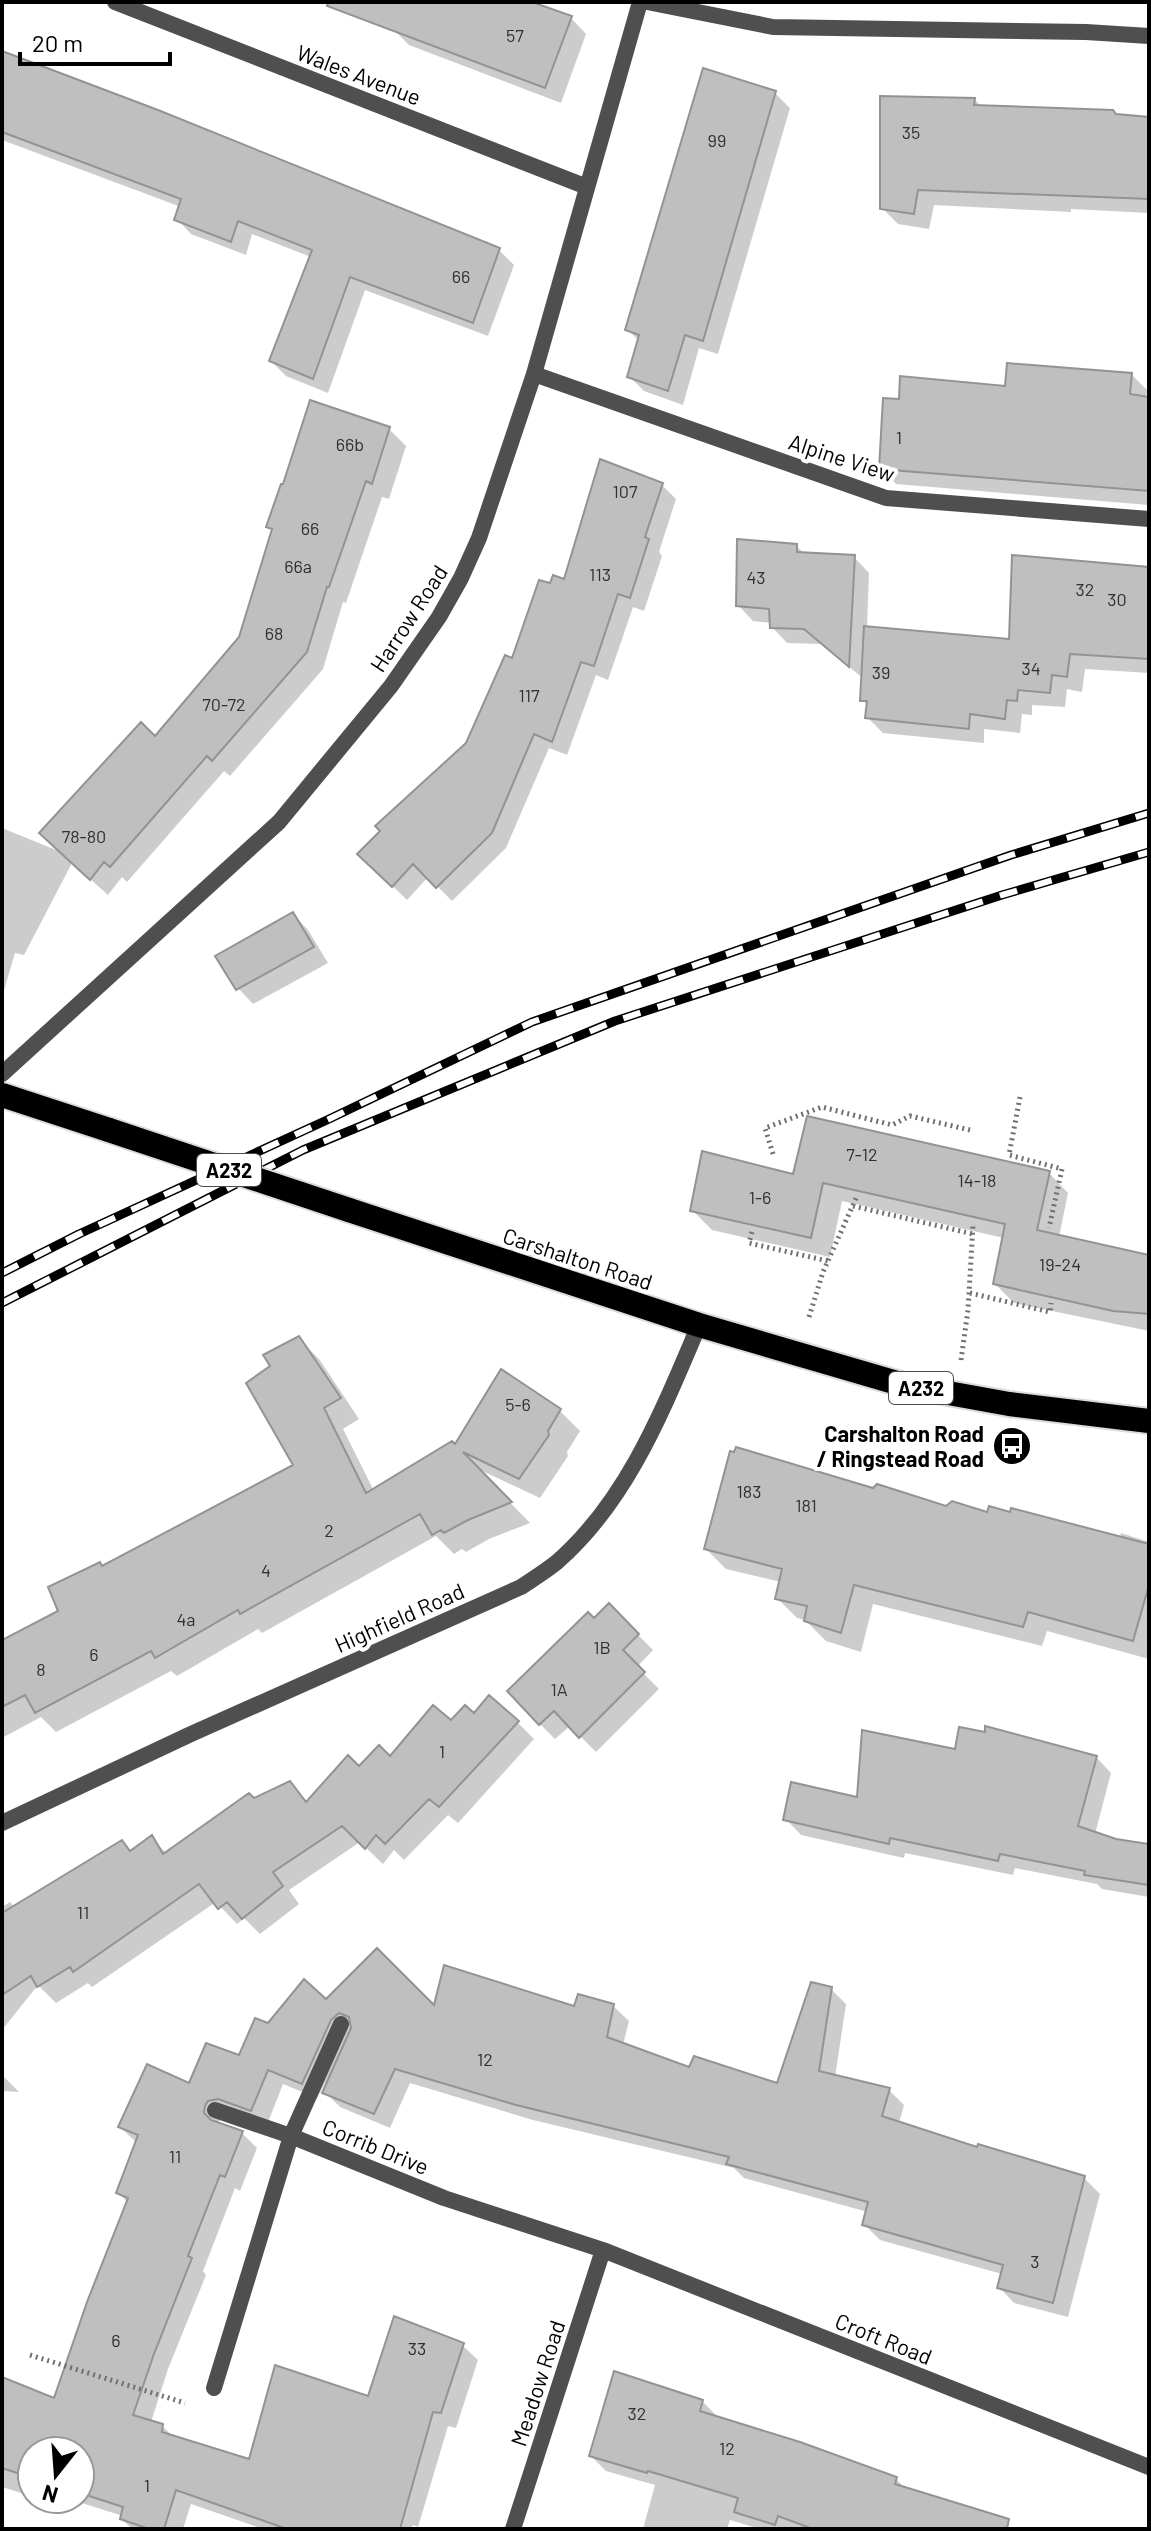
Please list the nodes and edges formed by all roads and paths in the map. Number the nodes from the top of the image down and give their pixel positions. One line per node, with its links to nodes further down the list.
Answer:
1 (115, 2): 5 (street, Wales Avenue)
2 (640, 2): 5 (street, Harrow Road)
3 (647, 2): 4 (street)
4 (1149, 36)
5 (587, 187): 6 (street, Harrow Road)
6 (534, 374): 7 (street, Alpine View); 8 (street, Harrow Road)
7 (1149, 519)
8 (2, 1074)
9 (2, 1095): 22 (highway, Carshalton Road / A232, bridge)
10 (1020, 1097): 16 (path)
11 (970, 1130): 12 (path)
12 (773, 1154)
13 (857, 1196): 14 (path)
14 (853, 1206): 18 (path); 19 (path)
15 (973, 1225): 18 (path)
16 (1049, 1228)
17 (752, 1232): 19 (path)
18 (973, 1234): 20 (path)
19 (828, 1261): 23 (path)
20 (970, 1293): 21 (path); 24 (path)
21 (1051, 1303)
22 (699, 1325): 23 (highway, Carshalton Road / A232); 26 (street, Highfield Road)
23 (802, 1356): 24 (highway, Carshalton Road / A232)
24 (954, 1394): 25 (highway, Carshalton Road / A232)
25 (1149, 1421)
26 (2, 1823)
27 (341, 2024): 29 (street)
28 (215, 2110): 29 (street)
29 (291, 2136): 30 (street, Corrib Drive); 32 (street, Corrib Drive)
30 (603, 2250): 33 (street, Croft Road); 34 (street, Meadow Road)
31 (30, 2355): 32 (path)
32 (214, 2388)
33 (1149, 2467)
34 (513, 2529)

